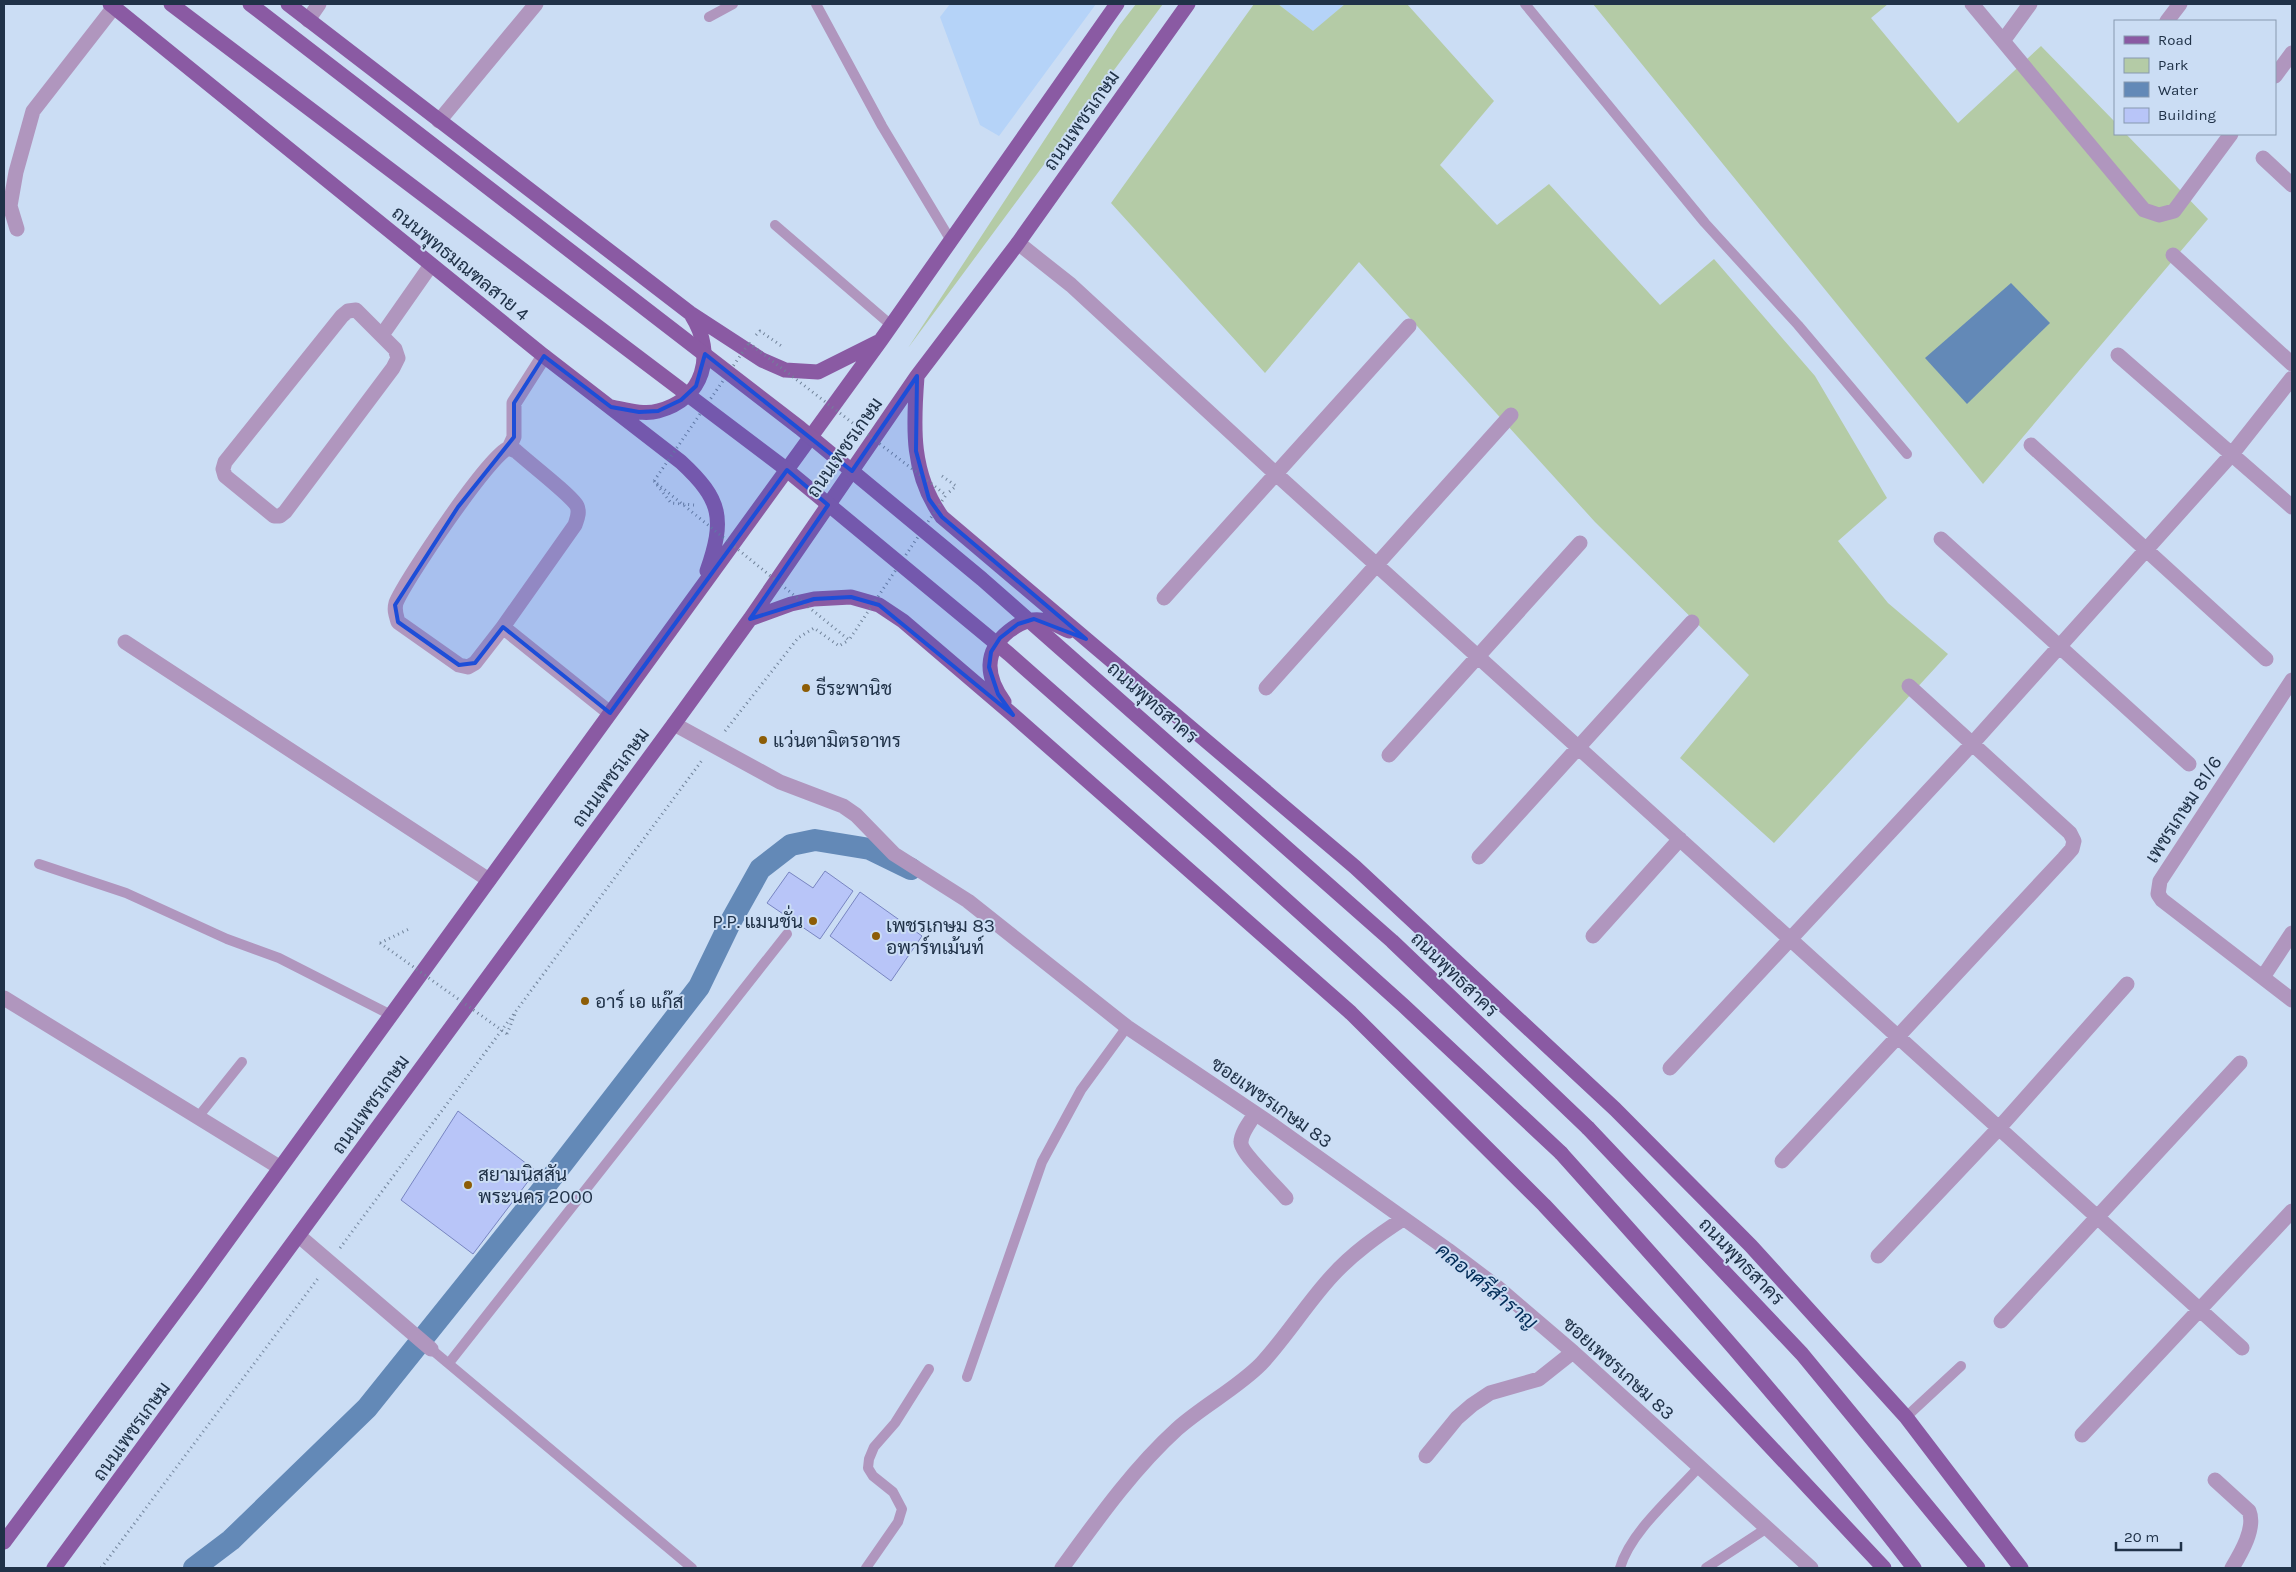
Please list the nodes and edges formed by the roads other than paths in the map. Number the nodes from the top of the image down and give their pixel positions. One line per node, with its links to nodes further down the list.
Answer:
1 (171, 4): 126 (main road, ถนนพุทธมณฑลสาย 4, bridge)
2 (250, 4): 127 (main road, ถนนพุทธสาคร, bridge)
3 (288, 4): 16 (main road)
4 (319, 4): 16 (street)
5 (536, 4): 21 (street)
6 (733, 4): 15 (lane)
7 (816, 4): 27 (lane)
8 (1117, 4): 27 (main road, ถนนเพชรเกษม)
9 (1188, 4): 28 (main road, ถนนเพชรเกษม)
10 (1525, 4): 45 (lane)
11 (1972, 4): 18 (street)
12 (2030, 4): 18 (street)
13 (2180, 4): 17 (street)
14 (112, 6): 26 (street); 30 (main road, ถนนพุทธมณฑลสาย 4)
15 (709, 17)
16 (308, 20): 21 (main road)
17 (2168, 20)
18 (2003, 41): 22 (street)
19 (2292, 53): 20 (street)
20 (2276, 75)
21 (439, 122): 31 (main road)
22 (2230, 135)
23 (2263, 158): 24 (street)
24 (2292, 185)
25 (776, 225): 32 (lane)
26 (17, 229)
27 (950, 239): 32 (main road, ถนนเพชรเกษม)
28 (1018, 243): 39 (main road, ถนนเพชรเกษม); 47 (street)
29 (2173, 255): 38 (street)
30 (431, 265): 34 (street); 37 (main road, ถนนพุทธมณฑลสาย 4)
31 (690, 313): 35 (main road); 41 (main road)
32 (891, 326): 35 (main road, ถนนเพชรเกษม)
33 (1409, 326): 47 (street)
34 (382, 335): 34 (street)
35 (881, 340): 53 (main road, ถนนเพชรเกษม)
36 (2118, 354): 46 (street)
37 (544, 356): 41 (main road, ถนนพุทธมณฑลสาย 4); 44 (street)
38 (2292, 364)
39 (917, 376): 55 (main road, ถนนเพชรเกษม); 58 (main road)
40 (2292, 378): 46 (street)
41 (611, 407): 53 (main road, ถนนพุทธมณฑลสาย 4)
42 (1511, 415): 52 (street)
43 (2031, 445): 51 (street)
44 (509, 448): 57 (street); 57 (street)
45 (1907, 454)
46 (2232, 454): 48 (street); 51 (street)
47 (1276, 474): 52 (street); 54 (street)
48 (2292, 507)
49 (1941, 539): 60 (street)
50 (1580, 543): 61 (street)
51 (2146, 550): 60 (street); 62 (street)
52 (1378, 566): 61 (street); 65 (street)
53 (701, 587): 66 (main road, ถนนเพชรเกษม)
54 (1164, 598)
55 (750, 619): 67 (main road); 68 (main road, ถนนเพชรเกษม)
56 (1692, 622): 70 (street)
57 (503, 627): 66 (street)
58 (1086, 639): 67 (main road); 111 (main road)
59 (125, 642): 76 (street)
60 (2057, 647): 69 (street); 72 (street)
61 (1477, 656): 70 (street); 71 (street)
62 (2266, 659)
63 (2292, 680): 81 (street, เพชรเกษม 81/6)
64 (1909, 686): 69 (street)
65 (1266, 688)
66 (610, 713): 76 (main road, ถนนเพชรเกษม)
67 (1014, 715): 125 (main road)
68 (674, 724): 86 (street, ซอยเพชรเกษม 83); 100 (main road, ถนนเพชรเกษม)
69 (1972, 744): 80 (street); 87 (street)
70 (1580, 747): 73 (street); 74 (street)
71 (1389, 755)
72 (2188, 764)
73 (1680, 839): 79 (street); 80 (street)
74 (1479, 857)
75 (39, 864): 85 (lane)
76 (489, 880): 85 (main road, ถนนเพชรเกษม)
77 (2292, 933): 81 (street)
78 (786, 934): 107 (lane)
79 (1593, 936)
80 (1791, 938): 87 (street); 90 (street)
81 (2263, 977): 84 (street, เพชรเกษม 81/6)
82 (2127, 984): 93 (street)
83 (4, 998): 92 (street)
84 (2292, 1000)
85 (391, 1015): 95 (main road, ถนนเพชรเกษม)
86 (1127, 1027): 91 (street, ซอยเพชรเกษม 83); 110 (lane)
87 (1898, 1036): 93 (street); 94 (street)
88 (242, 1062): 92 (lane)
89 (2240, 1063): 98 (street)
90 (1670, 1068)
91 (1255, 1114): 96 (street); 99 (street, ซอยเพชรเกษม 83)
92 (198, 1117): 95 (street)
93 (1999, 1128): 98 (street); 101 (street)
94 (1782, 1162)
95 (279, 1167): 117 (main road, ถนนเพชรเกษม)
96 (1286, 1198)
97 (2292, 1211): 102 (street)
98 (2098, 1217): 102 (street); 103 (street)
99 (1403, 1219): 106 (street, ซอยเพชรเกษม 83); 121 (street)
100 (299, 1236): 105 (street); 118 (main road, ถนนเพชรเกษม)
101 (1878, 1256)
102 (2197, 1310): 104 (street); 112 (street)
103 (2001, 1320)
104 (2242, 1348)
105 (431, 1350): 107 (lane)
106 (1573, 1352): 113 (street); 114 (street, ซอยเพชรเกษม 83)
107 (448, 1363): 119 (lane)
108 (1961, 1366): 111 (lane)
109 (928, 1369): 120 (lane)
110 (967, 1377)
111 (1906, 1417): 128 (main road)
112 (2082, 1435)
113 (1426, 1456)
114 (1699, 1467): 116 (street, ซอยเพชรเกษม 83); 122 (lane)
115 (2214, 1480): 129 (street)
116 (1767, 1528): 123 (lane); 124 (street, ซอยเพชรเกษม 83)
117 (4, 1542)
118 (54, 1568)
119 (692, 1568)
120 (866, 1568)
121 (1062, 1568)
122 (1620, 1568)
123 (1706, 1568)
124 (1811, 1568)
125 (1884, 1568)
126 (1914, 1568)
127 (1978, 1568)
128 (2021, 1568)
129 (2232, 1568)

